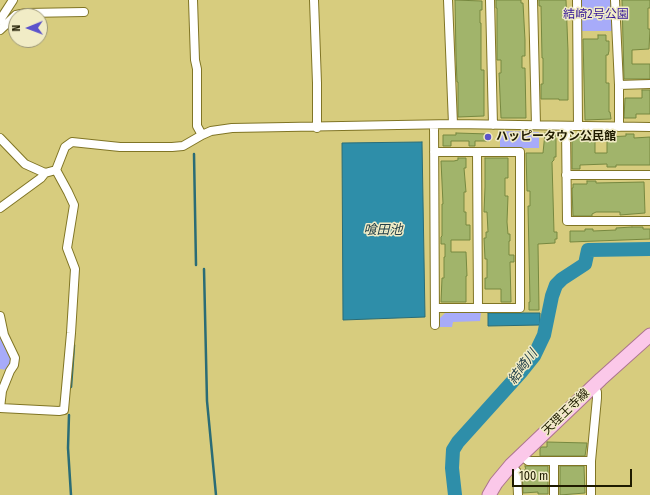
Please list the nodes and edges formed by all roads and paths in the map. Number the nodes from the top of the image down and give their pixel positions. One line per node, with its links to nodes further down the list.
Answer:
1 (13, 0): 10 (street)
2 (193, 0): 23 (street)
3 (314, 0): 22 (street)
4 (448, 0): 14 (street)
5 (490, 0): 16 (street)
6 (532, 0): 17 (street)
7 (577, 0): 19 (street)
8 (615, 0): 13 (street)
9 (84, 12): 11 (street)
10 (0, 20)
11 (0, 30)
12 (650, 84): 13 (street)
13 (619, 85): 20 (street)
14 (453, 124): 15 (street); 16 (street)
15 (434, 125): 22 (street); 25 (street)
16 (494, 125): 17 (street)
17 (536, 125): 18 (street)
18 (566, 126): 19 (street); 29 (street)
19 (578, 126): 20 (street)
20 (619, 127): 21 (street)
21 (650, 127)
22 (317, 128): 23 (street)
23 (202, 135): 27 (street)
24 (0, 138): 28 (street)
25 (434, 152): 26 (street); 33 (street)
26 (477, 152): 34 (street); 34 (street)
27 (56, 170): 28 (street); 39 (street)
28 (45, 173): 31 (street)
29 (566, 175): 30 (street); 32 (street)
30 (650, 175)
31 (0, 208)
32 (650, 221)
33 (436, 308): 34 (street); 36 (street)
34 (478, 308)
35 (0, 316): 39 (street)
36 (436, 325)
37 (650, 335): 38 (main road, 天理王寺線)
38 (592, 387): 40 (main road, 天理王寺線); 42 (street)
39 (0, 408)
40 (521, 455): 41 (street); 43 (main road, 天理王寺線)
41 (554, 461): 42 (street); 46 (street)
42 (590, 461): 47 (street)
43 (511, 465): 44 (main road, 天理王寺線); 45 (street)
44 (489, 495)
45 (518, 495)
46 (554, 495)
47 (590, 495)

